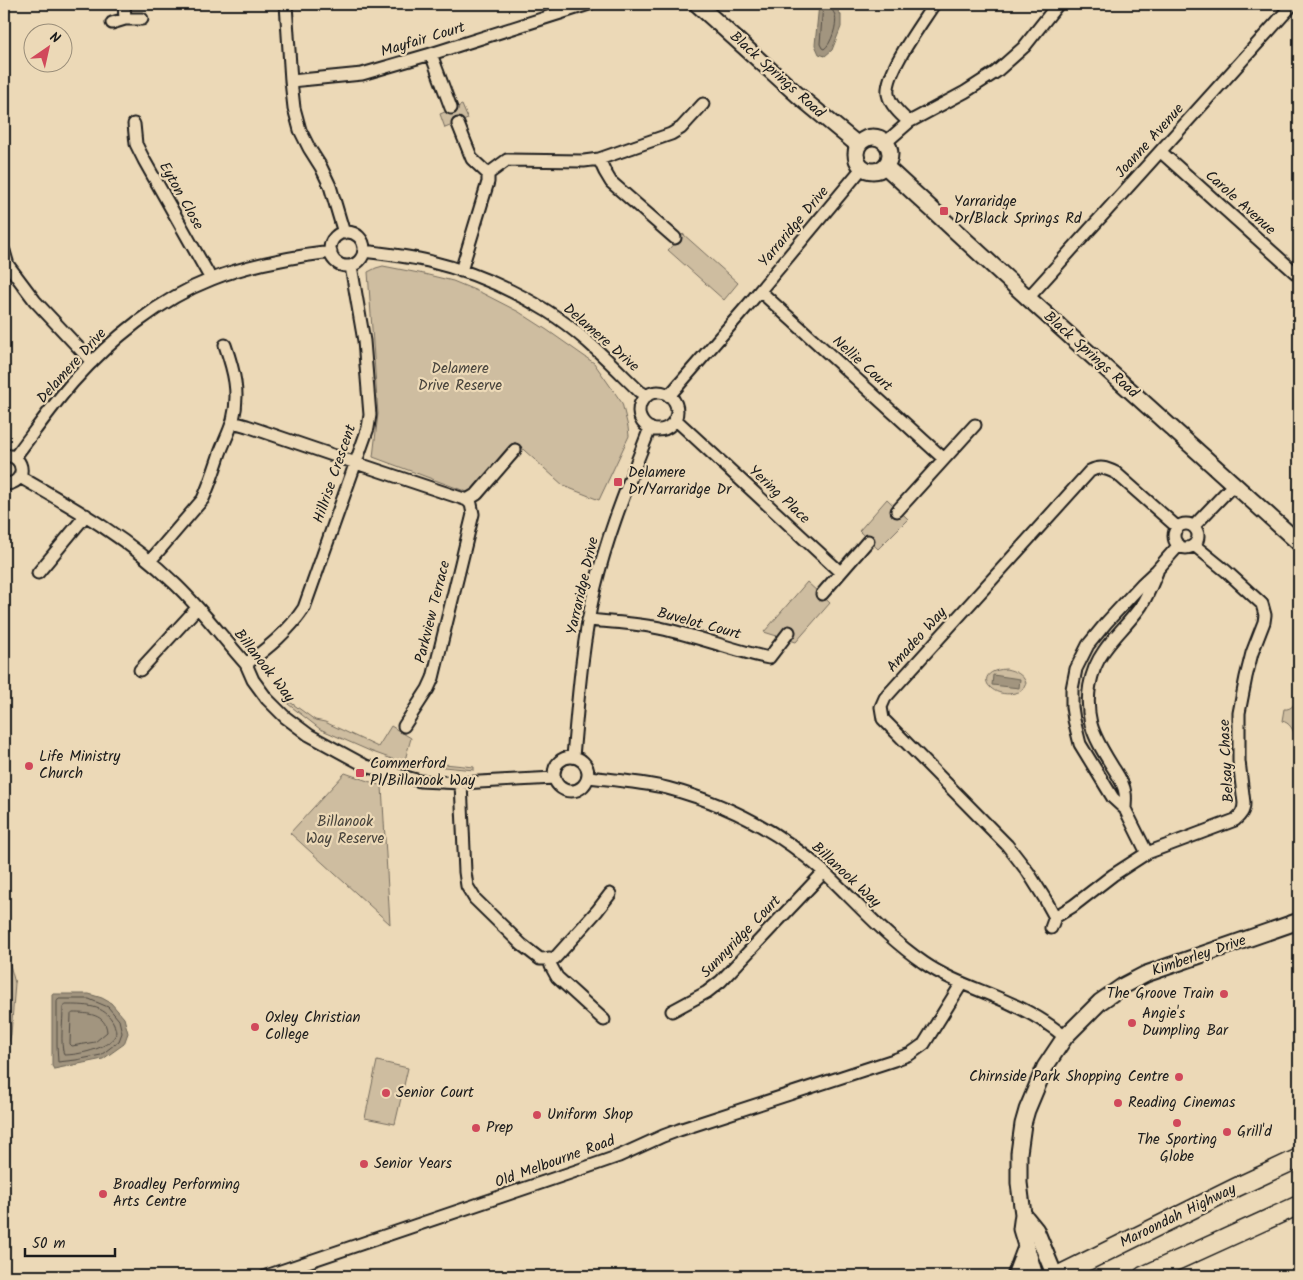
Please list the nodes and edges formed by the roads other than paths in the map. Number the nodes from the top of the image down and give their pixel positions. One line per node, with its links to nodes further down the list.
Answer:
1 (124, 4): 8 (street)
2 (286, 4): 12 (street)
3 (589, 4): 11 (street, Mayfair Court)
4 (697, 4): 19 (main road, Black Springs Road)
5 (934, 4): 15 (street)
6 (1058, 4): 15 (street)
7 (1293, 4): 20 (street, Joanne Avenue)
8 (125, 19): 9 (street); 10 (street)
9 (142, 19)
10 (112, 23)
11 (431, 54): 12 (street, Mayfair Court); 14 (street)
12 (291, 81): 25 (street)
13 (703, 104): 21 (street)
14 (451, 108)
15 (909, 122): 18 (street)
16 (134, 124): 33 (street, Eyton Close)
17 (458, 124): 24 (street)
18 (885, 143): 19 (main road); 22 (main road)
19 (858, 145): 23 (main road)
20 (1161, 152): 32 (street, Carole Avenue); 35 (street, Joanne Avenue)
21 (599, 159): 24 (street); 26 (street)
22 (884, 166): 23 (main road); 35 (main road, Black Springs Road)
23 (863, 167): 34 (street, Yarraridge Drive)
24 (488, 174): 31 (street)
25 (344, 233): 28 (street); 29 (street)
26 (675, 238)
27 (4, 251): 37 (street)
28 (364, 251): 30 (street); 31 (street, Delamere Drive)
29 (331, 252): 30 (street); 33 (street, Delamere Drive)
30 (351, 266): 47 (street, Hillrise Crescent)
31 (462, 270): 38 (street, Delamere Drive)
32 (1299, 276)
33 (211, 279): 37 (street, Delamere Drive)
34 (760, 291): 39 (street, Yarraridge Drive); 46 (street, Nellie Court)
35 (1028, 298): 50 (main road, Black Springs Road)
36 (226, 345): 41 (street)
37 (92, 362): 45 (street, Delamere Drive)
38 (647, 396): 39 (street); 43 (street)
39 (669, 396): 40 (street)
40 (675, 419): 43 (street); 62 (street, Yering Place)
41 (233, 422): 47 (street); 60 (street)
42 (975, 425): 46 (street)
43 (650, 428): 66 (street, Yarraridge Drive)
44 (515, 450): 51 (street)
45 (9, 456): 48 (street)
46 (944, 459): 52 (street)
47 (356, 463): 51 (street); 68 (street, Hillrise Crescent)
48 (20, 477): 49 (street); 53 (street, Billanook Way)
49 (4, 484)
50 (1234, 484): 54 (street); 57 (main road, Black Springs Road)
51 (467, 500): 70 (street, Parkview Terrace)
52 (897, 511)
53 (86, 515): 60 (street, Billanook Way); 63 (street)
54 (1194, 526): 55 (street); 58 (street)
55 (1178, 527): 59 (street); 80 (street, Amadeo Way)
56 (868, 541): 62 (street)
57 (1299, 543)
58 (1194, 544): 59 (street); 76 (street, Belsay Chase)
59 (1179, 546): 61 (street)
60 (150, 561): 65 (street, Billanook Way)
61 (1157, 570): 75 (street); 75 (street)
62 (840, 572): 64 (street)
63 (38, 573)
64 (822, 594)
65 (197, 608): 68 (street, Billanook Way); 69 (street)
66 (588, 620): 67 (street, Buvelot Court); 71 (street, Yarraridge Drive)
67 (789, 632)
68 (246, 664): 74 (street, Billanook Way)
69 (140, 670)
70 (404, 726)
71 (573, 757): 72 (street); 73 (street)
72 (588, 777): 73 (street); 77 (street, Billanook Way)
73 (555, 778): 74 (street, Billanook Way)
74 (461, 783): 81 (street)
75 (1125, 809): 76 (street)
76 (1147, 853): 80 (street, Belsay Chase)
77 (824, 872): 82 (street, Billanook Way); 83 (street, Sunnyridge Court)
78 (610, 894): 81 (street)
79 (1299, 921): 85 (main road, Kimberley Drive)
80 (1053, 922)
81 (549, 958): 84 (street)
82 (962, 983): 85 (street, Billanook Way); 90 (street, Old Melbourne Road)
83 (672, 1011)
84 (604, 1020)
85 (1065, 1037): 88 (main road, Kimberley Drive)
86 (1299, 1158): 93 (highway, Maroondah Highway)
87 (1299, 1205): 94 (highway)
88 (1023, 1214): 89 (main road, Kimberley Drive); 93 (main road, Kimberley Drive)
89 (1026, 1247): 91 (main road); 92 (main road, Kimberley Drive)
90 (266, 1276)
91 (1015, 1276)
92 (1036, 1276)
93 (1056, 1276)
94 (1143, 1276)

